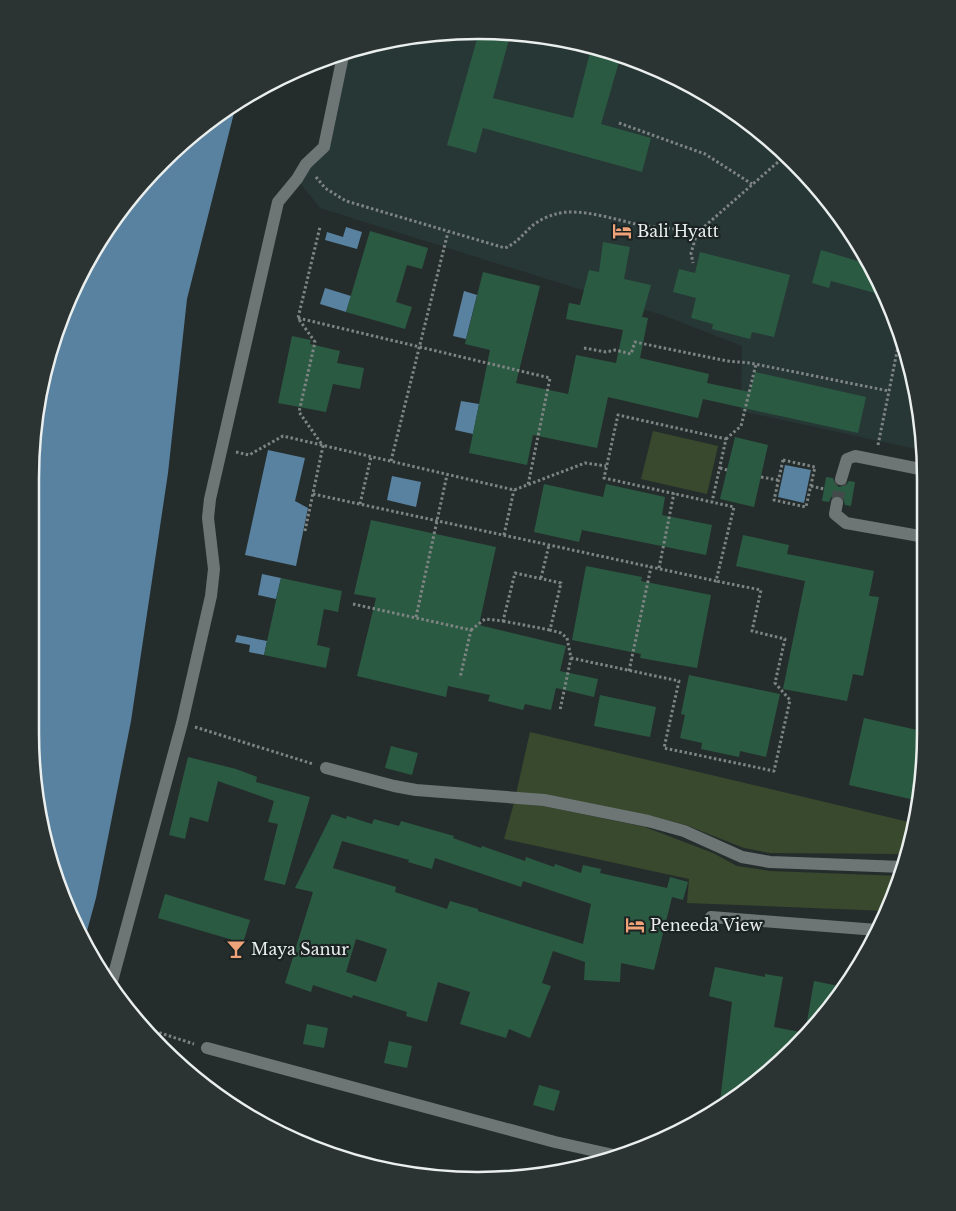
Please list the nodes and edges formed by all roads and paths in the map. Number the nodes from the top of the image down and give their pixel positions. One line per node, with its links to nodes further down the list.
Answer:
1 (342, 61): 4 (street)
2 (619, 123): 5 (path)
3 (781, 160): 5 (path)
4 (306, 164): 7 (path); 18 (street)
5 (752, 184): 8 (path)
6 (320, 227): 10 (path)
7 (448, 232): 8 (path); 11 (path)
8 (697, 233): 9 (path)
9 (693, 263)
10 (298, 318): 11 (path); 17 (path)
11 (419, 347): 21 (path); 30 (path)
12 (584, 348): 14 (path)
13 (898, 349): 15 (path)
14 (756, 364): 15 (path); 16 (path)
15 (889, 390): 20 (path)
16 (726, 439): 22 (path); 23 (path)
17 (324, 446): 18 (path); 19 (path); 35 (path)
18 (221, 448): 57 (street)
19 (371, 457): 21 (path); 37 (path)
20 (875, 460): 24 (street); 28 (street)
21 (391, 461): 26 (path)
22 (606, 466): 30 (path); 34 (path)
23 (720, 468): 25 (path); 36 (path)
24 (917, 468)
25 (727, 470)
26 (447, 475): 33 (path); 39 (path)
27 (761, 477): 29 (path)
28 (841, 479)
29 (778, 480): 31 (path); 31 (path)
30 (528, 485): 33 (path)
31 (811, 486): 32 (path)
32 (824, 489)
33 (514, 490): 41 (path)
34 (674, 493): 36 (path); 45 (path)
35 (313, 494): 37 (path); 40 (path)
36 (712, 502): 47 (path)
37 (360, 504): 39 (path)
38 (836, 504): 42 (street)
39 (437, 521): 41 (path); 49 (path)
40 (305, 531)
41 (504, 535): 43 (path)
42 (917, 536)
43 (550, 545): 44 (path); 46 (path)
44 (652, 567): 45 (path); 54 (path)
45 (659, 568): 47 (path)
46 (541, 578): 50 (path); 52 (path)
47 (716, 581): 54 (path)
48 (353, 604): 49 (path)
49 (416, 617): 51 (path)
50 (503, 620): 51 (path); 52 (path)
51 (471, 630): 55 (path)
52 (550, 630): 53 (path)
53 (571, 658): 54 (path); 56 (path)
54 (629, 671)
55 (460, 678)
56 (560, 710)
57 (182, 723): 58 (path); 62 (street)
58 (326, 768): 59 (street)
59 (896, 867)
60 (711, 917): 61 (street)
61 (871, 930)
62 (113, 977)
63 (156, 1031): 64 (path)
64 (207, 1048): 65 (street)
65 (605, 1153)

